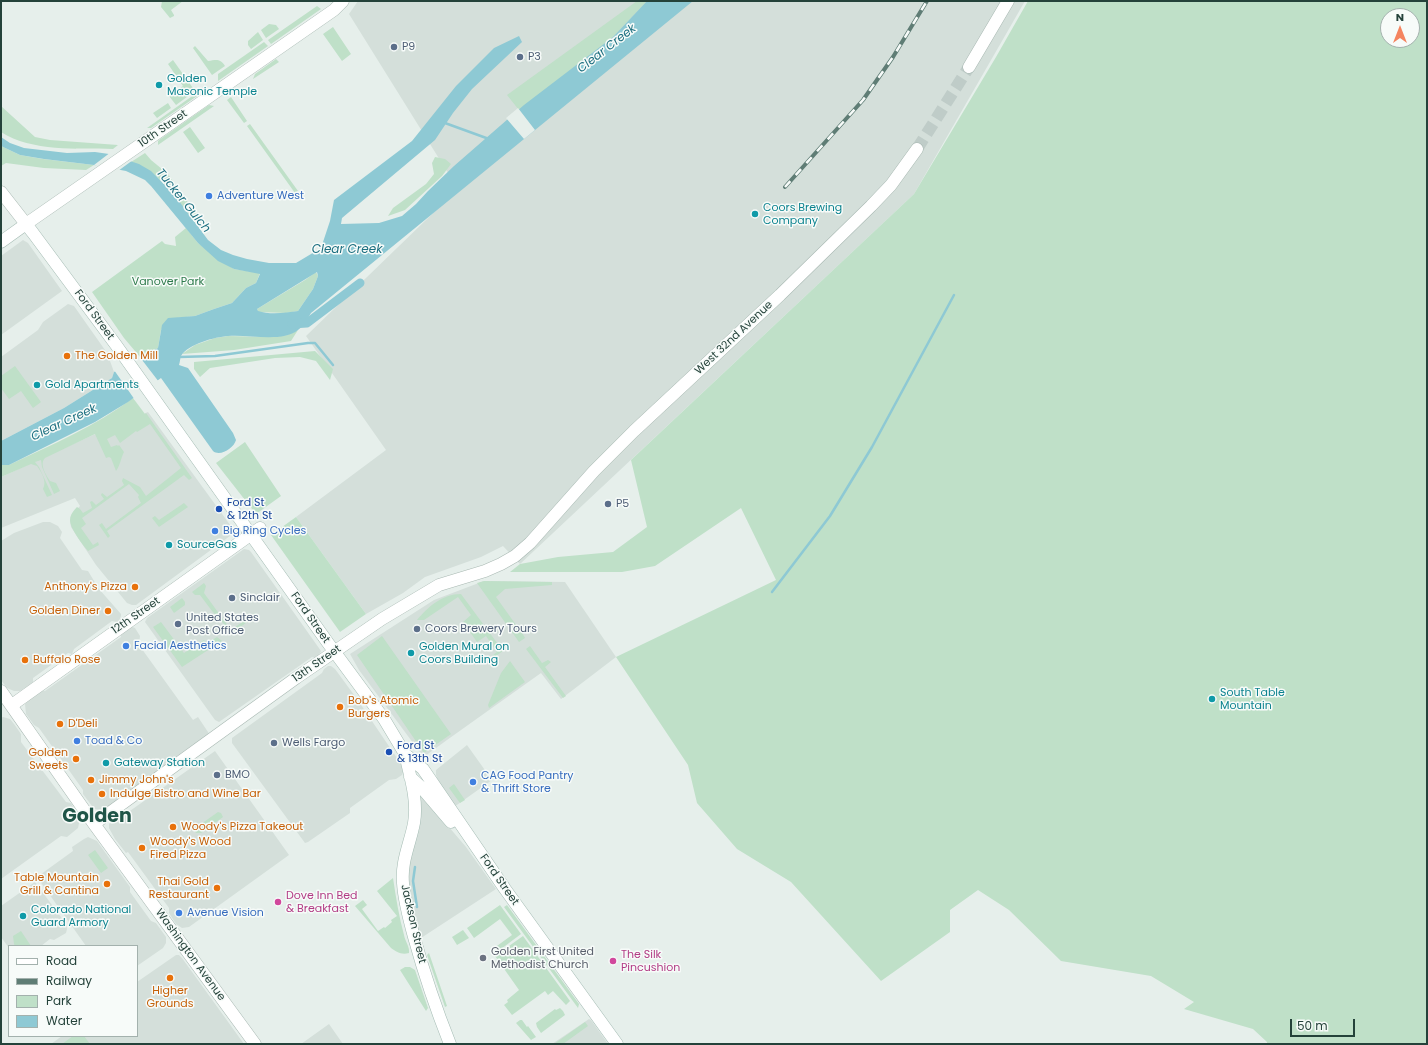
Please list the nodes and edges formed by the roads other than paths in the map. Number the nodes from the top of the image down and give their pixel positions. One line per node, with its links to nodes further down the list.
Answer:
1 (343, 1): 6 (street, 10th Street)
2 (1008, 1): 3 (street)
3 (969, 67)
4 (917, 149): 8 (street, West 32nd Avenue)
5 (1, 192): 6 (street, Ford Street)
6 (26, 224): 7 (street, 10th Street); 9 (street, Ford Street)
7 (1, 242)
8 (548, 524): 10 (street, 13th Street)
9 (256, 531): 10 (street, Ford Street); 12 (street, 12th Street)
10 (334, 652): 13 (street, Ford Street); 15 (street, 13th Street)
11 (1, 690): 12 (street, Washington Avenue)
12 (12, 705): 15 (street, Washington Avenue)
13 (405, 754): 14 (street, Jackson Street); 16 (street, Ford Street)
14 (410, 777): 16 (street); 18 (street, Jackson Street)
15 (94, 824): 17 (street, Washington Avenue)
16 (470, 840): 19 (street, Ford Street)
17 (255, 1044)
18 (450, 1044)
19 (617, 1044)

